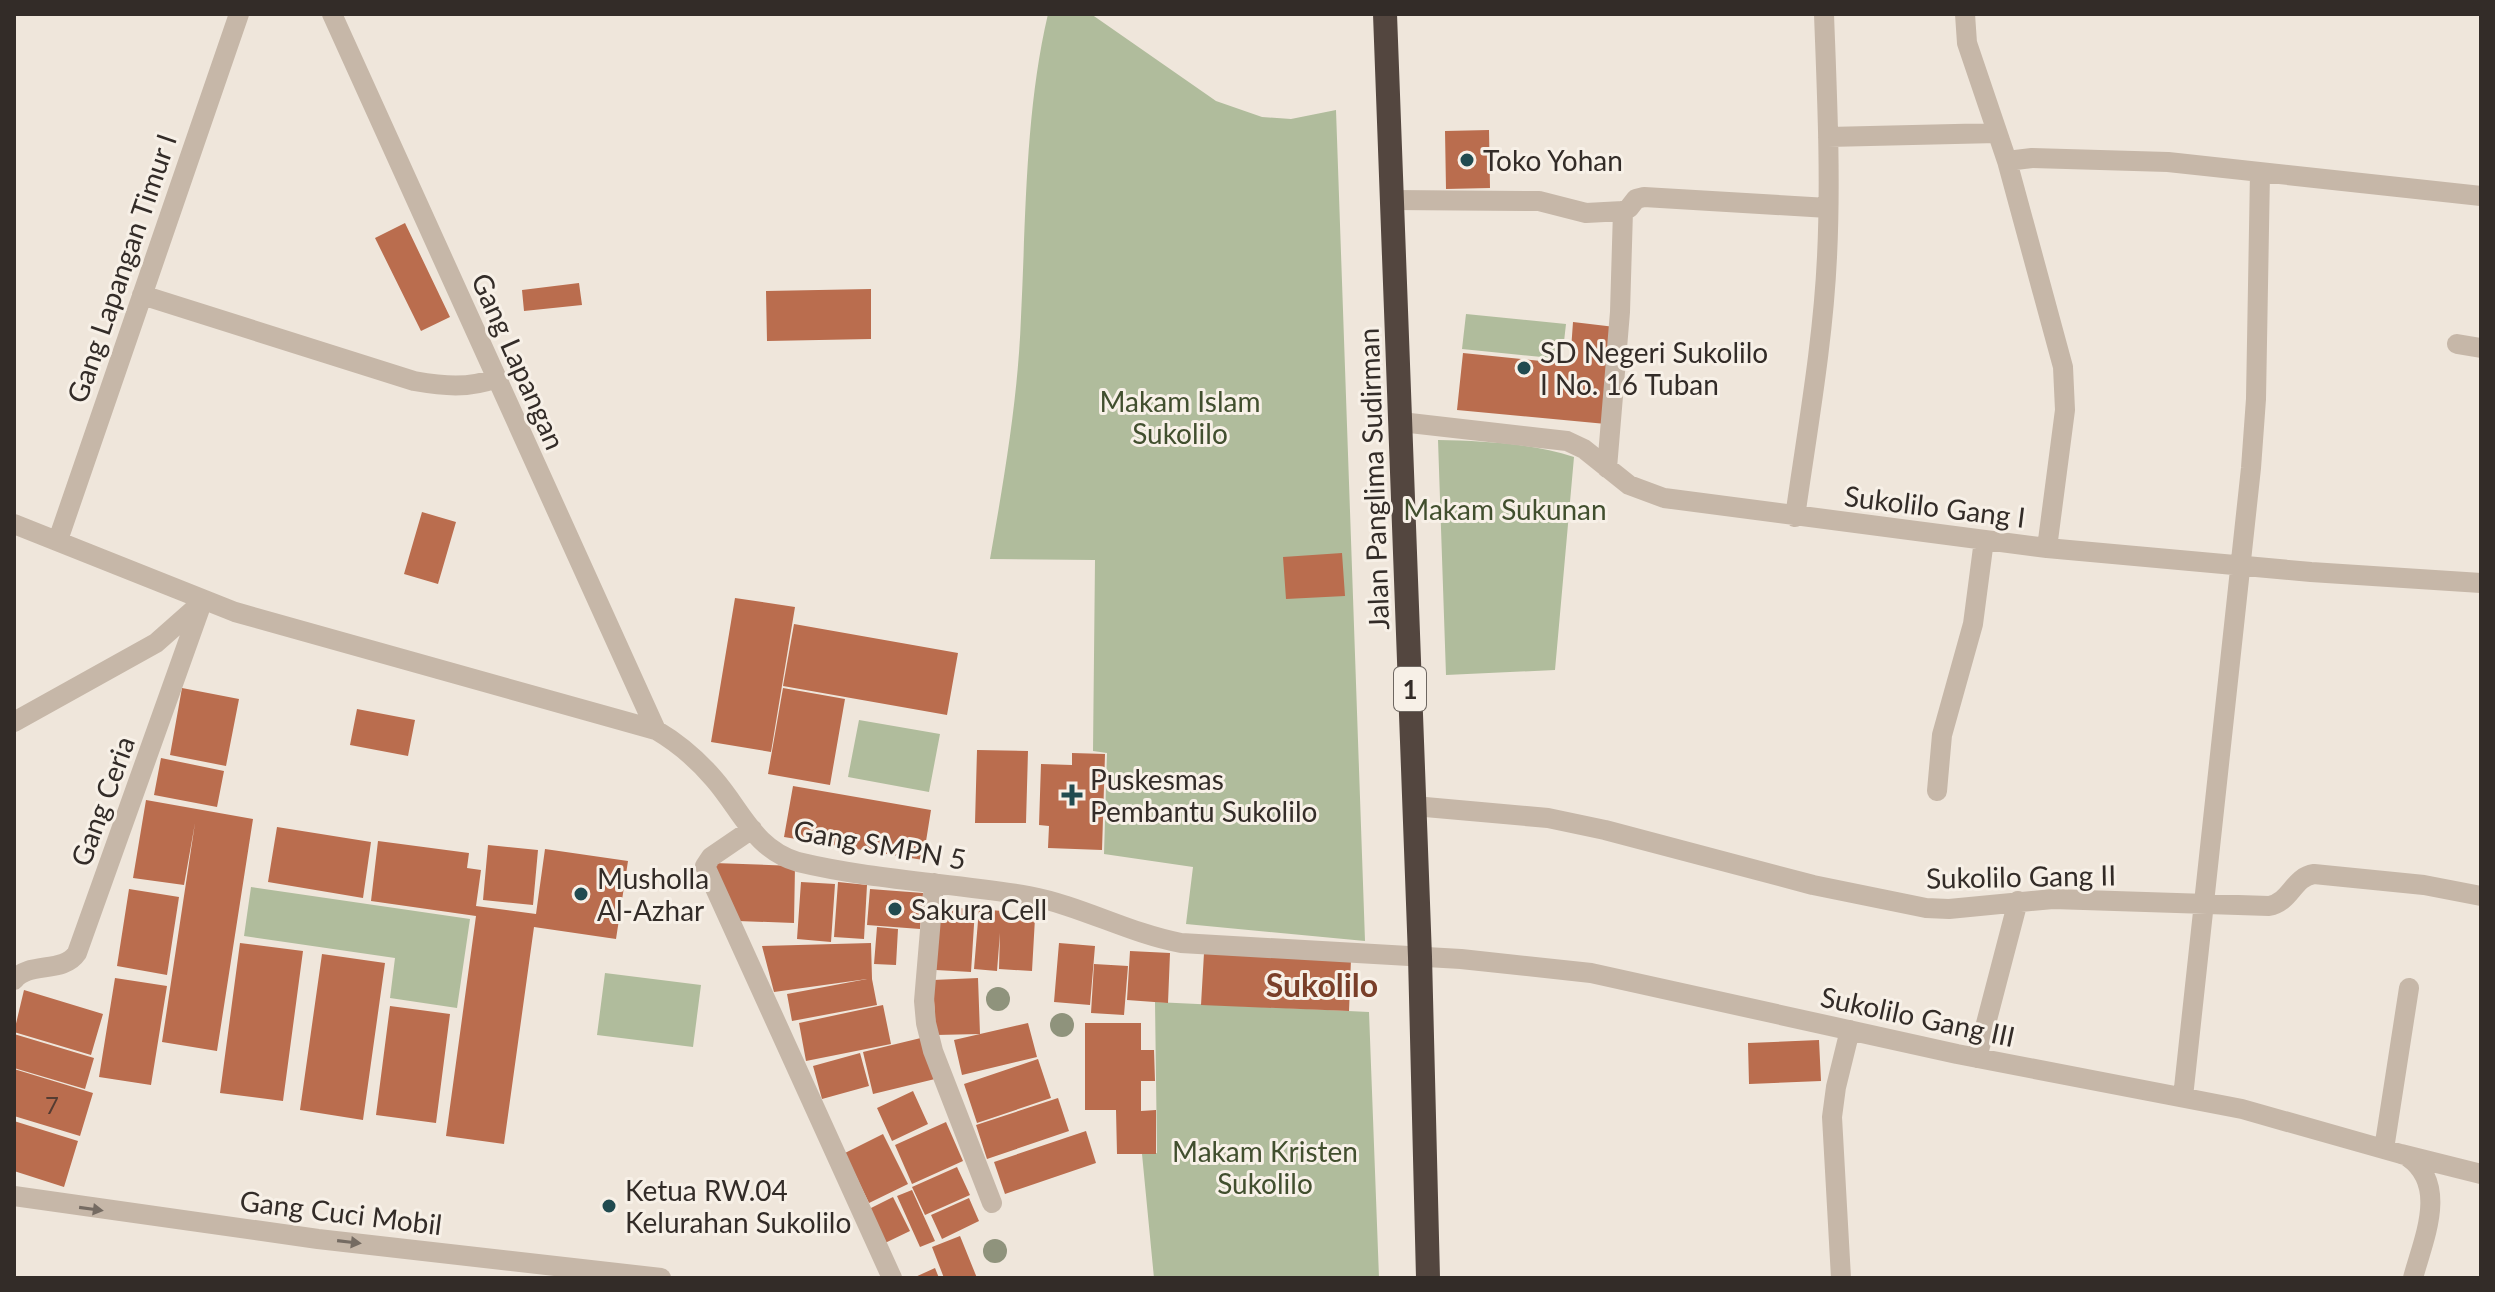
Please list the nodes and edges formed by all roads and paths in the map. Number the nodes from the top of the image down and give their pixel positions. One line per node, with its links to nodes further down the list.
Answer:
1 (239, 14): 14 (street, Gang Lapangan Timur I)
2 (332, 14): 17 (street, Gang Lapangan)
3 (1385, 14): 11 (highway, Jalan Panglima Sudirman / 1)
4 (1824, 14): 7 (street)
5 (1965, 14): 6 (street)
6 (1997, 133): 7 (street); 8 (street)
7 (1828, 137): 12 (street)
8 (2007, 161): 9 (street); 24 (street)
9 (2260, 172): 10 (street); 25 (street)
10 (2481, 196)
11 (1392, 200): 13 (street); 18 (highway, Jalan Panglima Sudirman / 1)
12 (1828, 208): 13 (street); 20 (street)
13 (1623, 211): 19 (street)
14 (142, 295): 17 (street); 22 (street, Gang Lapangan Timur I)
15 (2457, 344): 16 (street)
16 (2481, 348)
17 (497, 378): 29 (street, Gang Lapangan)
18 (1401, 422): 19 (street, Sukolilo Gang I); 31 (highway, Jalan Panglima Sudirman / 1)
19 (1607, 468): 20 (street, Sukolilo Gang I)
20 (1795, 517): 23 (street, Sukolilo Gang I)
21 (14, 524): 22 (street, Gang SMPN 5)
22 (58, 540): 27 (street, Gang SMPN 5)
23 (1984, 540): 24 (street, Sukolilo Gang I); 30 (street)
24 (2047, 548): 25 (street, Sukolilo Gang I)
25 (2240, 566): 26 (street, Sukolilo Gang I); 36 (street)
26 (2481, 583)
27 (203, 600): 28 (street); 29 (street, Gang SMPN 5); 38 (street, Gang Ceria)
28 (14, 722)
29 (656, 730): 32 (street, Gang SMPN 5)
30 (1937, 791)
31 (1414, 806): 35 (street, Sukolilo Gang II); 37 (highway, Jalan Panglima Sudirman / 1)
32 (752, 829): 33 (street, Gang SMPN 5); 48 (street)
33 (934, 883): 37 (street, Gang SMPN 5); 46 (street)
34 (2481, 896): 36 (street, Sukolilo Gang II)
35 (2018, 901): 36 (street, Sukolilo Gang II); 41 (street)
36 (2204, 905): 42 (street)
37 (1420, 957): 40 (street, Sukolilo Gang III); 49 (highway, Jalan Panglima Sudirman / 1)
38 (14, 980)
39 (2409, 988): 43 (street)
40 (1850, 1030): 41 (street, Sukolilo Gang III); 50 (street)
41 (1977, 1058): 42 (street, Sukolilo Gang III)
42 (2183, 1097): 43 (street, Sukolilo Gang III)
43 (2392, 1152): 44 (street, Sukolilo Gang III); 51 (street)
44 (2481, 1174)
45 (14, 1196): 47 (street, Gang Cuci Mobil, one-way to 47)
46 (992, 1203)
47 (661, 1278)
48 (892, 1278)
49 (1428, 1278)
50 (1841, 1278)
51 (2413, 1278)

